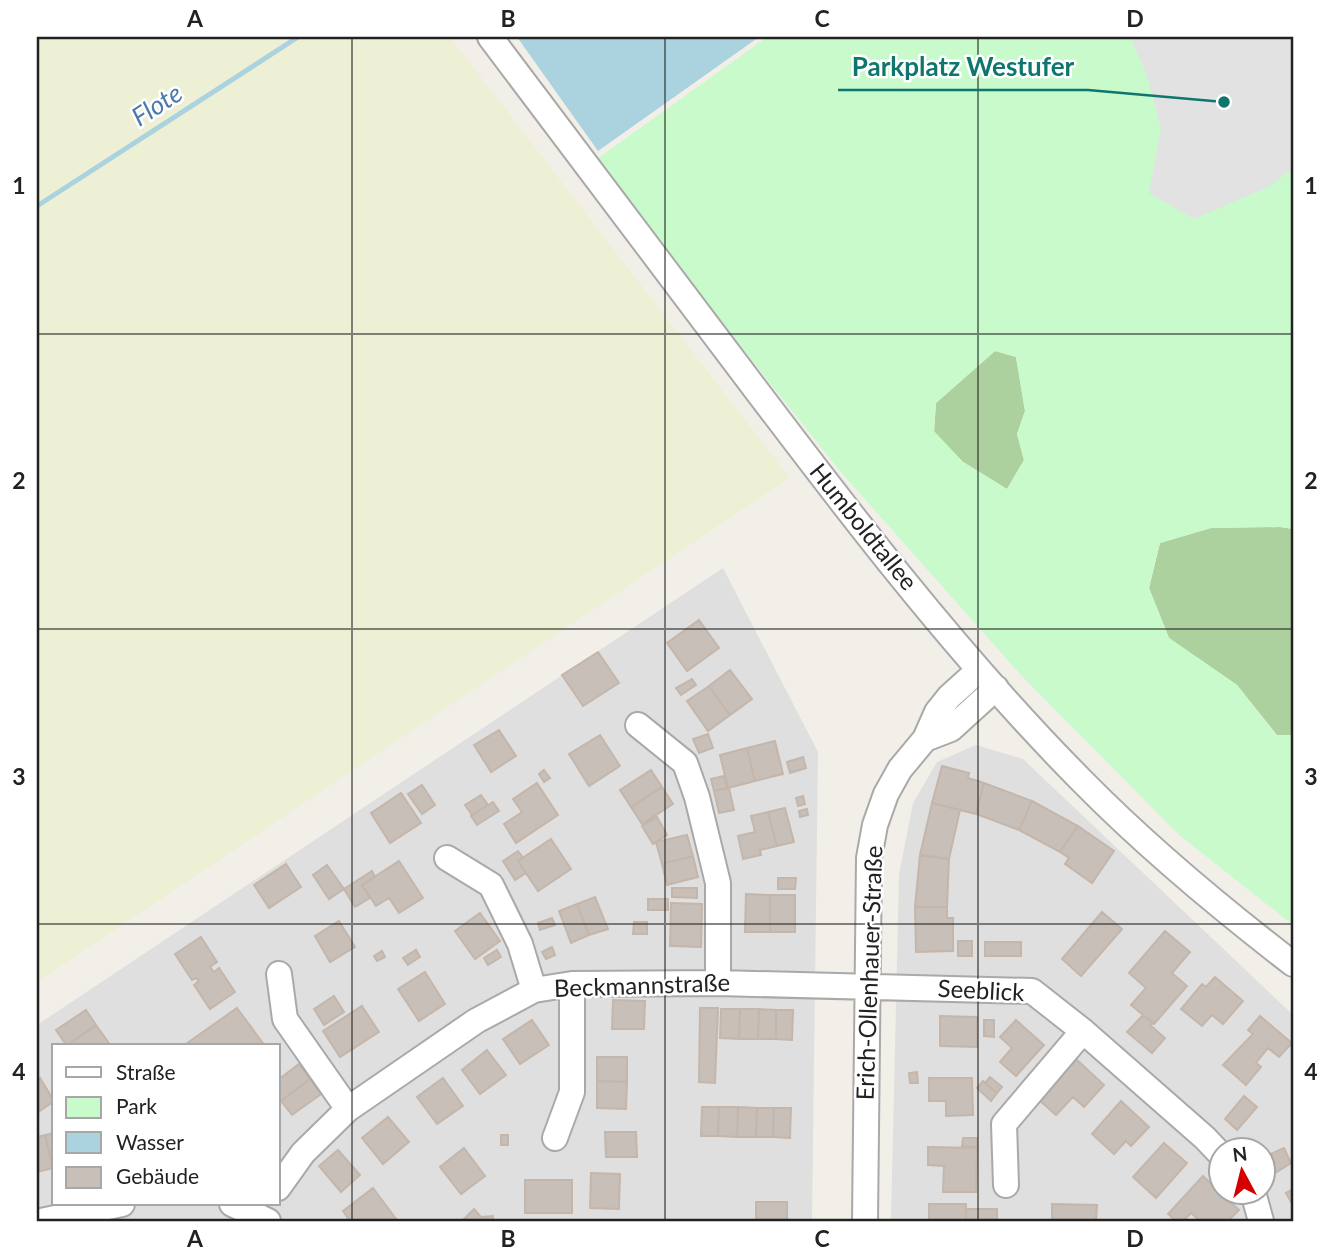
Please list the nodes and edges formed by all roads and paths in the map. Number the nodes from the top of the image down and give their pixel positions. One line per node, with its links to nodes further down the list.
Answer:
1 (490, 37): 2 (street, Humboldtallee)
2 (987, 679): 5 (street, Humboldtallee); 9 (street, Erich-Ollenhauer-Straße)
3 (638, 725): 7 (street)
4 (447, 858): 10 (street)
5 (1293, 964)
6 (279, 974): 12 (street)
7 (718, 983): 8 (street, Beckmannstraße); 9 (street, Beckmannstraße)
8 (572, 984): 10 (street, Beckmannstraße); 13 (street)
9 (867, 986): 11 (street, Seeblick); 21 (street, Erich-Ollenhauer-Straße)
10 (534, 990): 12 (street, Beckmannstraße)
11 (1083, 1031): 14 (street, Seeblick); 16 (street)
12 (348, 1109): 15 (street, Beckmannstraße)
13 (555, 1138)
14 (1208, 1141)
15 (280, 1185)
16 (1006, 1185)
17 (112, 1206): 20 (street)
18 (239, 1206): 19 (street)
19 (265, 1214)
20 (41, 1221)
21 (864, 1221)

